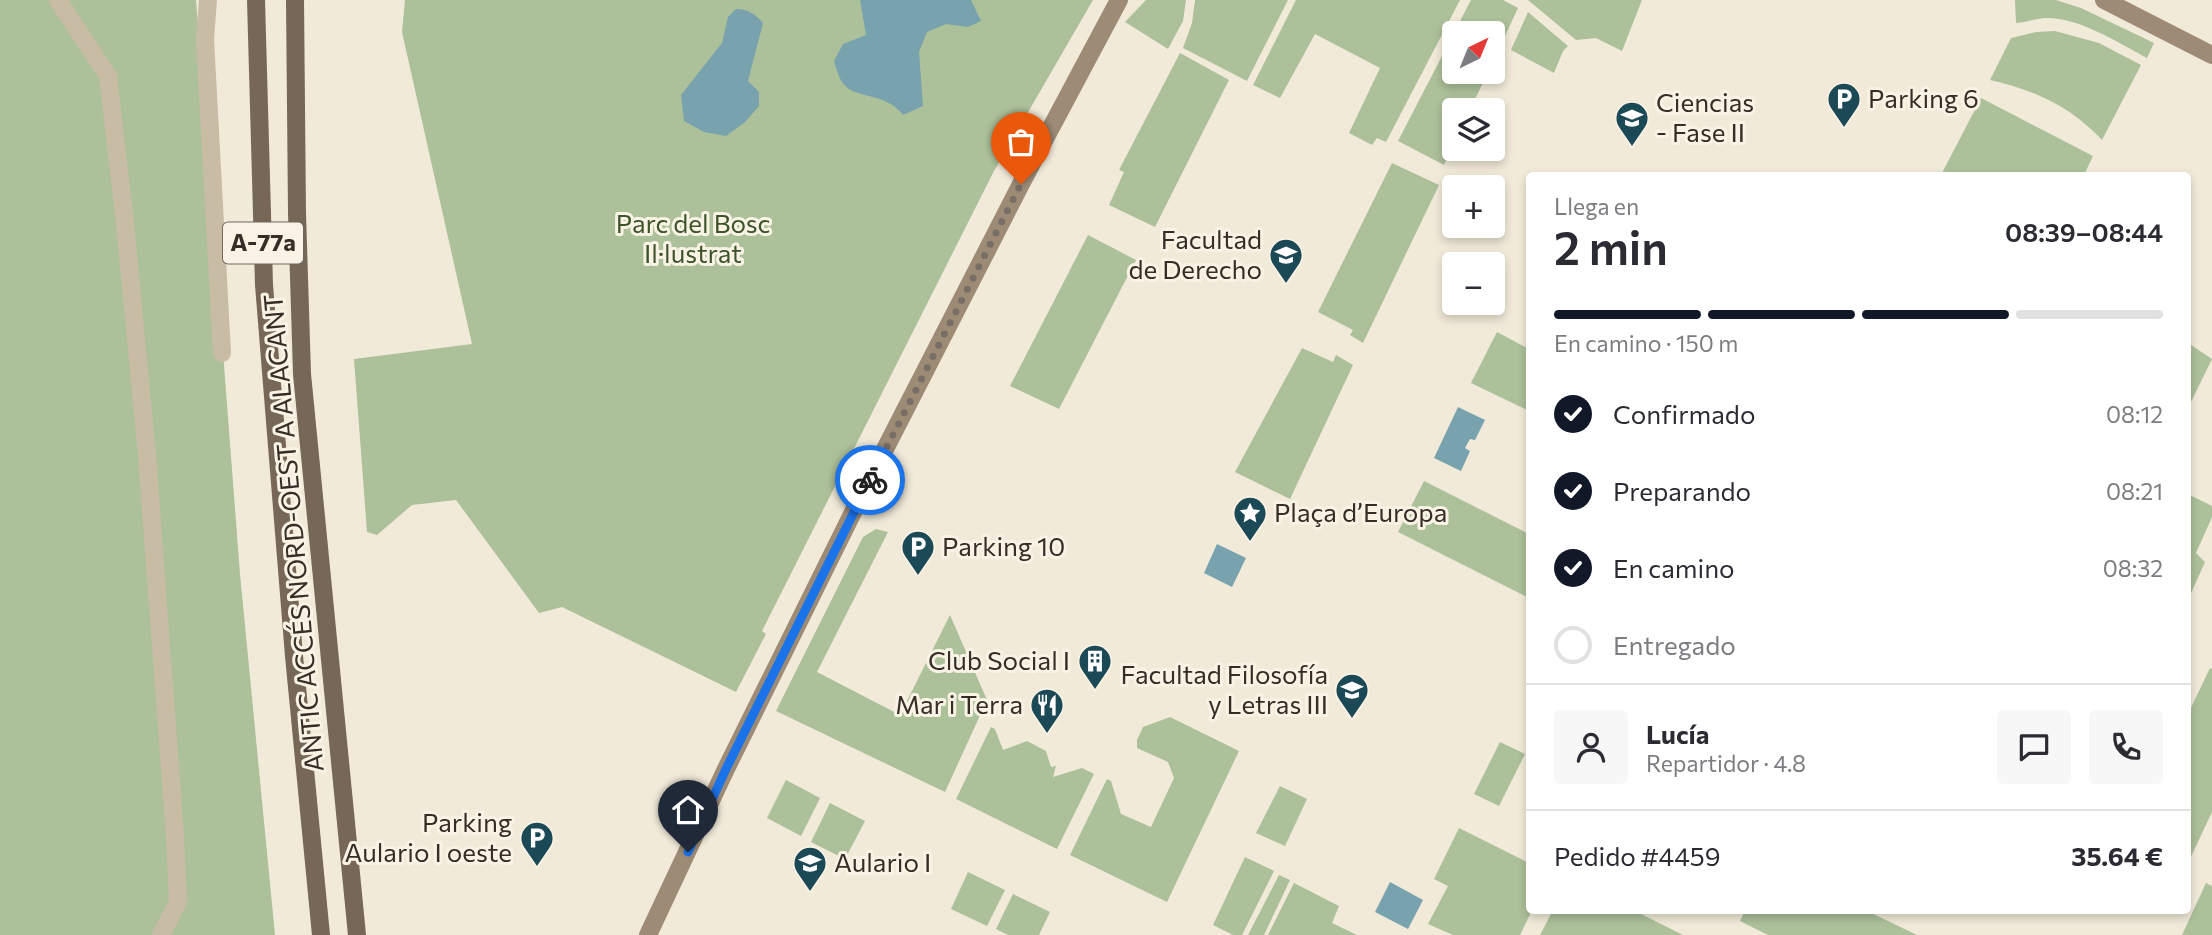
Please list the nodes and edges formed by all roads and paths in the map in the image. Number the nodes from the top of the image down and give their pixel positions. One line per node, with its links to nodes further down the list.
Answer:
1 (58, 0): 11 (street)
2 (208, 0): 10 (street)
3 (256, 0): 12 (main road, ANTIC ACCÉS NORD-OEST A ALACANT / A-77a)
4 (295, 0): 9 (main road, ANTIC ACCÉS NORD-OEST A ALACANT / A-77a)
5 (304, 0): 9 (main road)
6 (1119, 0): 14 (street)
7 (2104, 0): 8 (street)
8 (2212, 55)
9 (295, 75): 13 (main road, ANTIC ACCÉS NORD-OEST A ALACANT / A-77a)
10 (222, 353)
11 (161, 935)
12 (321, 935)
13 (357, 935)
14 (648, 935)

